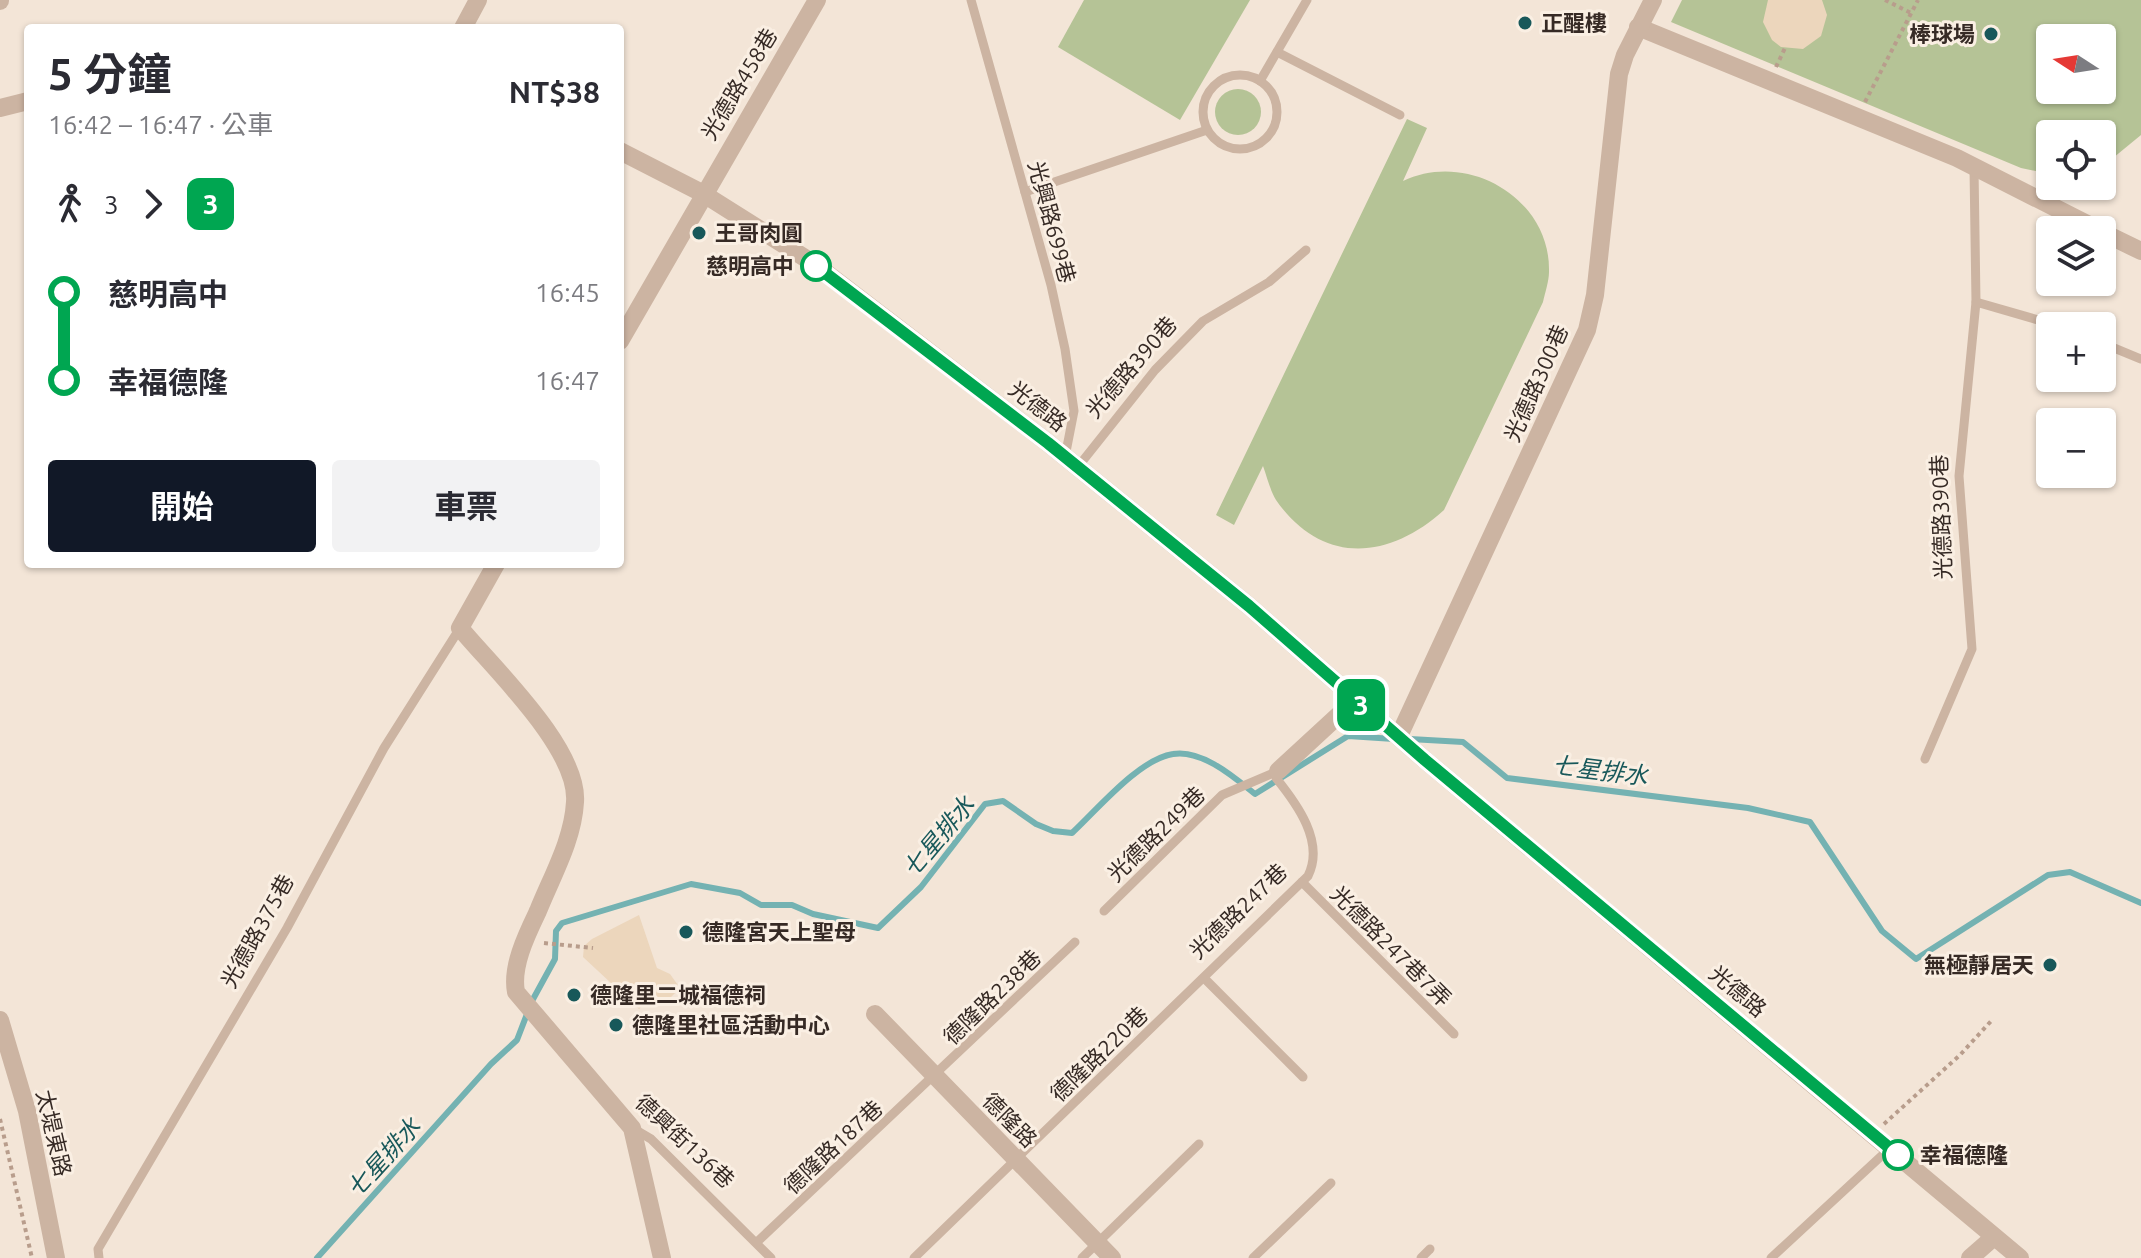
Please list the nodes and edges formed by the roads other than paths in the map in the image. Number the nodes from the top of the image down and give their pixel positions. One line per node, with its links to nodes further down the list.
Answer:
1 (478, 0): 6 (street)
2 (817, 0): 17 (street, 光德路458巷)
3 (971, 0): 16 (lane, 光興路699巷)
4 (1307, 0): 8 (lane)
5 (1653, 0): 7 (street, 光德路300巷)
6 (465, 24)
7 (1638, 27): 15 (street); 31 (street, 光德路300巷)
8 (1277, 52): 9 (lane); 12 (lane)
9 (1260, 81): 13 (lane); 13 (lane)
10 (24, 102): 11 (street)
11 (0, 108)
12 (1400, 115)
13 (1207, 130): 16 (lane)
14 (624, 153): 17 (street, 光德路)
15 (1974, 168): 18 (street); 22 (lane, 光德路390巷)
16 (1025, 192): 27 (lane, 光興路699巷)
17 (702, 193): 24 (street); 27 (street, 光德路)
18 (2070, 216)
19 (2116, 239): 21 (street)
20 (1306, 250): 27 (lane, 光德路390巷)
21 (2141, 251)
22 (1976, 302): 23 (lane); 32 (lane, 光德路390巷)
23 (2036, 319)
24 (624, 334)
25 (2116, 349): 26 (lane)
26 (2141, 359)
27 (1071, 462): 30 (street, 光德路)
28 (494, 568): 29 (street, 光德路375巷)
29 (460, 628): 44 (street, 德興街136巷); 54 (lane, 光德路375巷)
30 (1355, 700): 31 (street, 光德路); 33 (street)
31 (1399, 736): 46 (street, 光德路)
32 (1925, 759)
33 (1277, 775): 34 (lane, 光德路247巷); 35 (lane, 光德路249巷)
34 (1302, 882): 37 (lane, 光德路247巷); 41 (lane, 光德路247巷7弄)
35 (1104, 911)
36 (1075, 942): 42 (lane, 德隆路238巷)
37 (1204, 978): 38 (lane, 光德路247巷); 43 (lane)
38 (1174, 1007): 47 (lane, 德隆路220巷)
39 (875, 1014): 42 (street, 德隆路)
40 (0, 1020): 53 (street, 太堤東路)
41 (1454, 1034)
42 (934, 1077): 47 (street, 德隆路); 50 (lane, 德隆路187巷)
43 (1303, 1077)
44 (632, 1128): 50 (lane, 德興街136巷); 55 (street)
45 (1199, 1144): 51 (lane)
46 (1890, 1148): 49 (street, 光德路); 62 (lane)
47 (1015, 1160): 51 (street, 德隆路); 57 (lane, 德隆路220巷)
48 (1331, 1183): 60 (lane)
49 (1994, 1237): 63 (street); 64 (street, 光德路)
50 (757, 1242): 56 (lane, 德興街136巷)
51 (1097, 1243): 58 (lane); 59 (street, 德隆路)
52 (1430, 1249): 61 (lane)
53 (56, 1258)
54 (99, 1258)
55 (662, 1258)
56 (771, 1258)
57 (914, 1258)
58 (1082, 1258)
59 (1112, 1258)
60 (1253, 1258)
61 (1421, 1258)
62 (1771, 1258)
63 (1970, 1258)
64 (2020, 1258)

